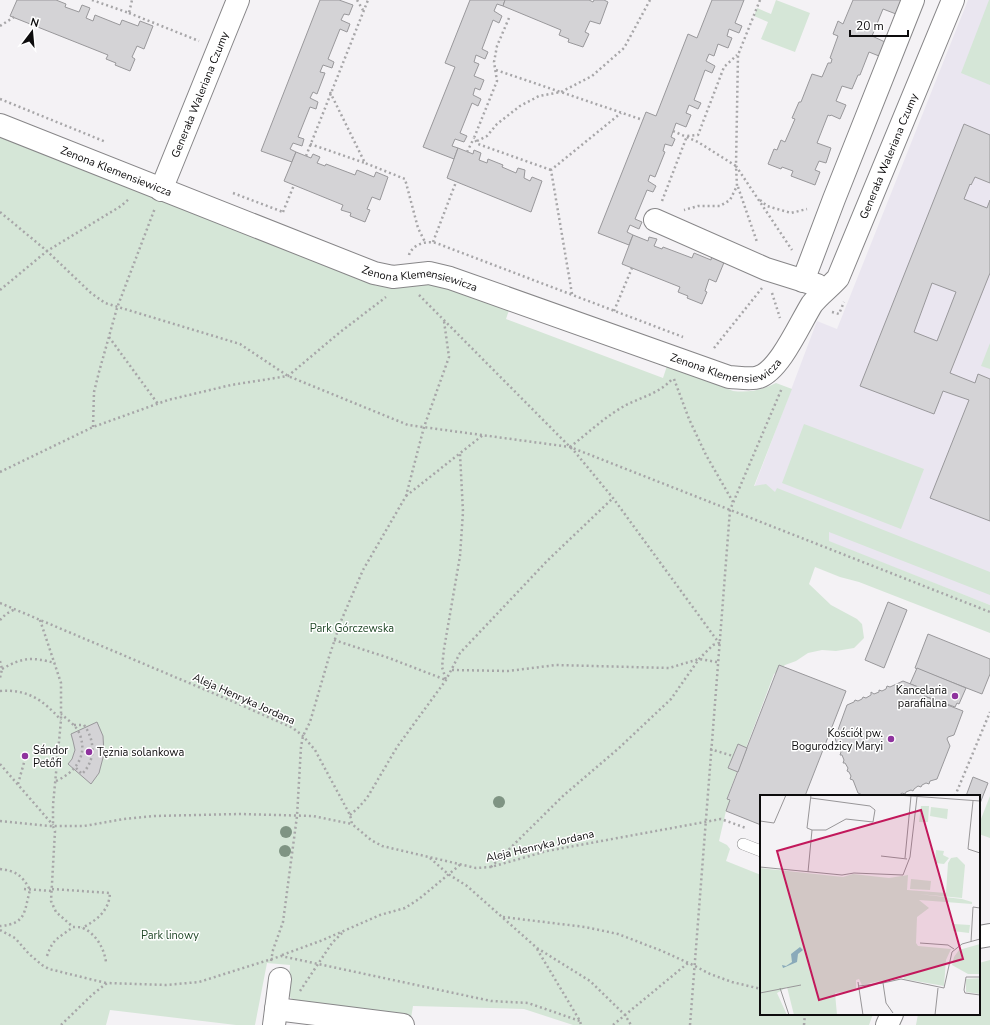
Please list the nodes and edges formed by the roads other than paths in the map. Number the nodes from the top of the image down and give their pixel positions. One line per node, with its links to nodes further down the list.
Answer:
1 (238, 0): 5 (street, Generała Waleriana Czumy)
2 (912, 0): 7 (street)
3 (954, 0): 8 (street, Generała Waleriana Czumy)
4 (0, 125): 5 (street, Zenona Klemensiewicza)
5 (154, 187): 9 (street, Zenona Klemensiewicza)
6 (655, 220): 7 (street)
7 (803, 281): 8 (street)
8 (828, 288): 9 (street, Generała Waleriana Czumy)
9 (813, 304)
10 (743, 844): 11 (lane)
11 (760, 851)
12 (990, 935): 13 (street)
13 (980, 937)
14 (275, 973): 15 (street)
15 (278, 1015): 17 (street)
16 (892, 1015): 18 (street)
17 (403, 1025)
18 (887, 1025)

